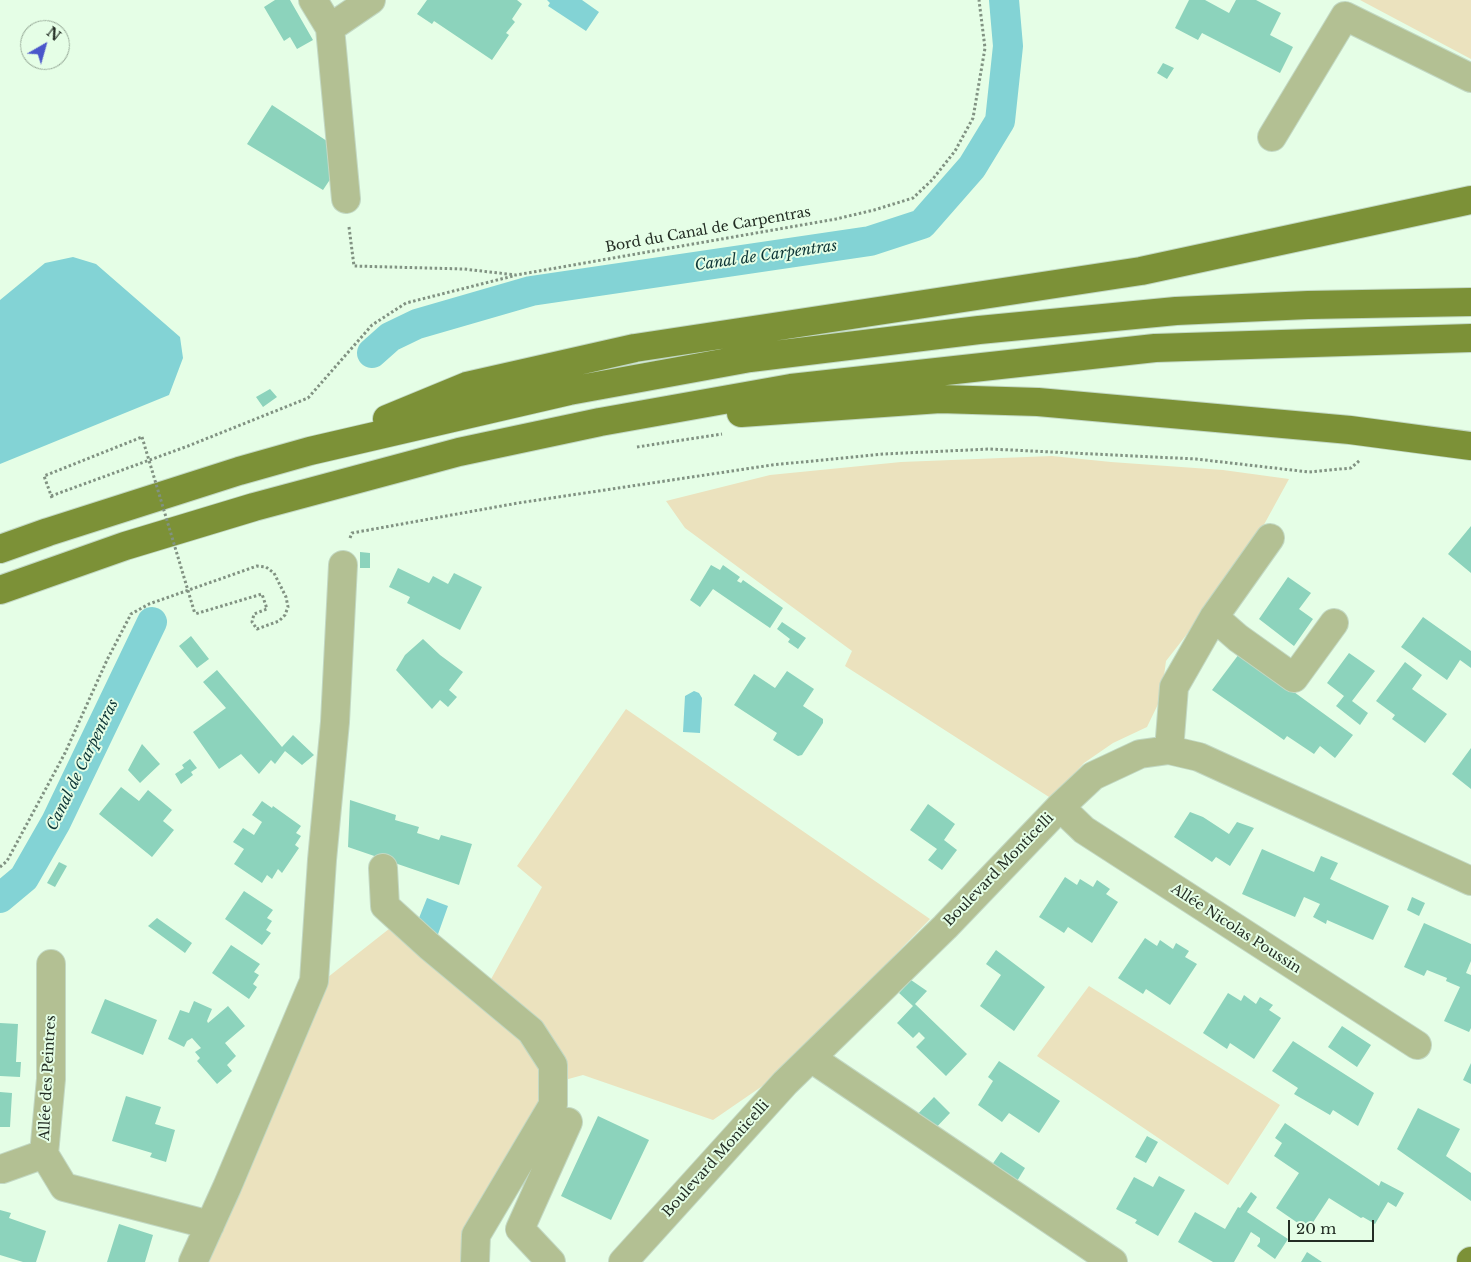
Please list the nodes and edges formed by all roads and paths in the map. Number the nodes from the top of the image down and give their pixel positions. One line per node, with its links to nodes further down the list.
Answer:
1 (313, 0): 4 (street)
2 (371, 0): 4 (street)
3 (979, 0): 9 (path, Bord du Canal de Carpentras)
4 (330, 28): 7 (street)
5 (1471, 78): 6 (street)
6 (1272, 137)
7 (346, 199): 9 (path, Bord du Canal de Carpentras)
8 (1471, 200): 17 (main road)
9 (516, 275): 28 (path, bridge)
10 (1471, 302): 17 (main road)
11 (1471, 338): 12 (main road)
12 (600, 422): 13 (main road); 23 (main road)
13 (1377, 433): 15 (main road); 22 (path)
14 (725, 434): 16 (path)
15 (1471, 446)
16 (632, 448)
17 (310, 451): 20 (main road)
18 (1270, 538): 24 (street)
19 (180, 548): 21 (path)
20 (0, 549)
21 (171, 550)
22 (343, 566): 37 (street)
23 (0, 590)
24 (1214, 617): 25 (street); 26 (street)
25 (1334, 623)
26 (1169, 750): 27 (street, Boulevard Monticelli); 30 (street, Boulevard Monticelli)
27 (1060, 807): 32 (street, Allée Nicolas Poussin); 33 (street, Boulevard Monticelli)
28 (0, 867)
29 (383, 868): 39 (street)
30 (1471, 881)
31 (51, 964): 35 (street, Allée des Peintres)
32 (1417, 1045)
33 (811, 1058): 41 (street, Boulevard Monticelli); 42 (street)
34 (568, 1122): 40 (street)
35 (44, 1154): 36 (street); 37 (street, Allée des Peintres)
36 (2, 1169)
37 (210, 1225): 38 (street)
38 (193, 1262)
39 (475, 1262)
40 (550, 1262)
41 (623, 1262)
42 (1113, 1262)

